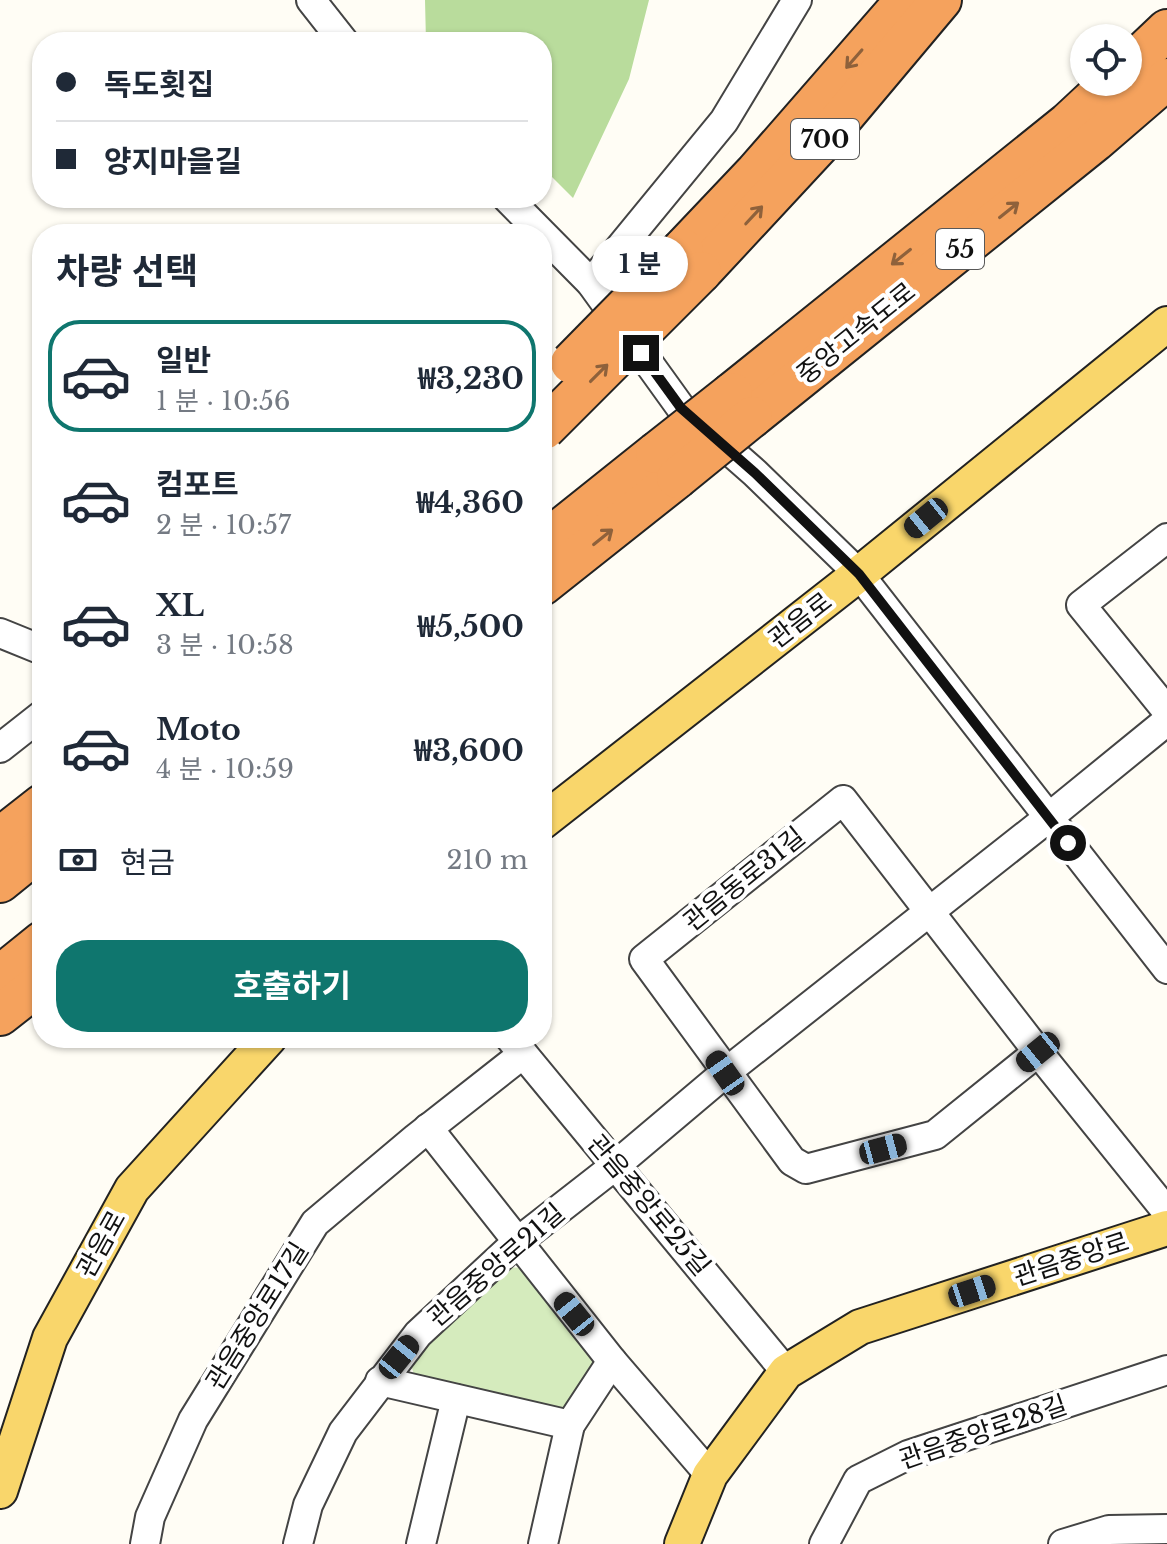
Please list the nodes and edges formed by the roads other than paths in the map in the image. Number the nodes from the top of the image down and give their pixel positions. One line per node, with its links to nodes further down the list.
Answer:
1 (311, 0): 6 (street)
2 (797, 0): 14 (street)
3 (906, 0): 13 (highway, 700, one-way to 13)
4 (941, 0): 13 (highway, 700, one-way to 4)
5 (1167, 30): 7 (highway)
6 (336, 32)
7 (1142, 54)
8 (1167, 79): 16 (highway, 중앙고속도로 / 55, one-way to 8)
9 (1097, 96): 16 (highway, 중앙고속도로 / 55, one-way to 16)
10 (517, 208): 11 (street)
11 (533, 224)
12 (552, 244): 14 (street)
13 (692, 260): 17 (highway, 700, bridge)
14 (591, 283): 21 (street)
15 (1167, 324): 21 (main road, 관음로)
16 (742, 405): 18 (highway, 중앙고속도로 / 55, bridge)
17 (552, 408)
18 (666, 466): 19 (highway, 중앙고속도로 / 55); 22 (highway, 중앙고속도로 / 55, one-way to 18)
19 (552, 538)
20 (1167, 538): 25 (street)
21 (859, 574): 30 (main road, 관음로); 31 (street)
22 (552, 575)
23 (0, 633): 24 (street)
24 (32, 646)
25 (1167, 711)
26 (1167, 721): 31 (street)
27 (32, 723): 28 (street)
28 (0, 748)
29 (32, 813): 32 (highway)
30 (552, 814)
31 (1048, 818): 35 (street); 37 (street)
32 (0, 838)
33 (32, 856): 34 (highway)
34 (0, 882)
35 (928, 912): 44 (street); 45 (street); 45 (street, 관음동로31길)
36 (32, 950): 38 (highway)
37 (1167, 969)
38 (0, 976)
39 (32, 990): 40 (highway)
40 (0, 1015)
41 (260, 1048): 58 (main road, 관음로)
42 (515, 1048): 46 (street, 관음중앙로17길)
43 (519, 1048): 47 (street, 관음중앙로25길)
44 (1038, 1052): 45 (street, 관음동로31길); 48 (street)
45 (725, 1073): 47 (street)
46 (428, 1128): 50 (street); 61 (street, 관음중앙로17길)
47 (616, 1165): 50 (street, 관음중앙로21길); 53 (street, 관음중앙로25길)
48 (1167, 1212)
49 (1167, 1228): 53 (main road, 관음중앙로)
50 (516, 1243): 51 (street); 54 (street, 관음중앙로21길)
51 (612, 1361): 56 (street); 57 (street)
52 (1167, 1370): 60 (street, 관음중앙로28길)
53 (786, 1372): 57 (main road, 관음중앙로)
54 (380, 1381): 55 (street); 62 (street, 관음중앙로21길)
55 (456, 1399): 56 (street); 63 (street)
56 (570, 1425): 64 (street)
57 (710, 1475): 65 (main road, 관음중앙로)
58 (0, 1491)
59 (1167, 1529): 66 (street)
60 (833, 1540)
61 (145, 1544)
62 (298, 1544)
63 (421, 1544)
64 (543, 1544)
65 (682, 1544)
66 (1063, 1544)

